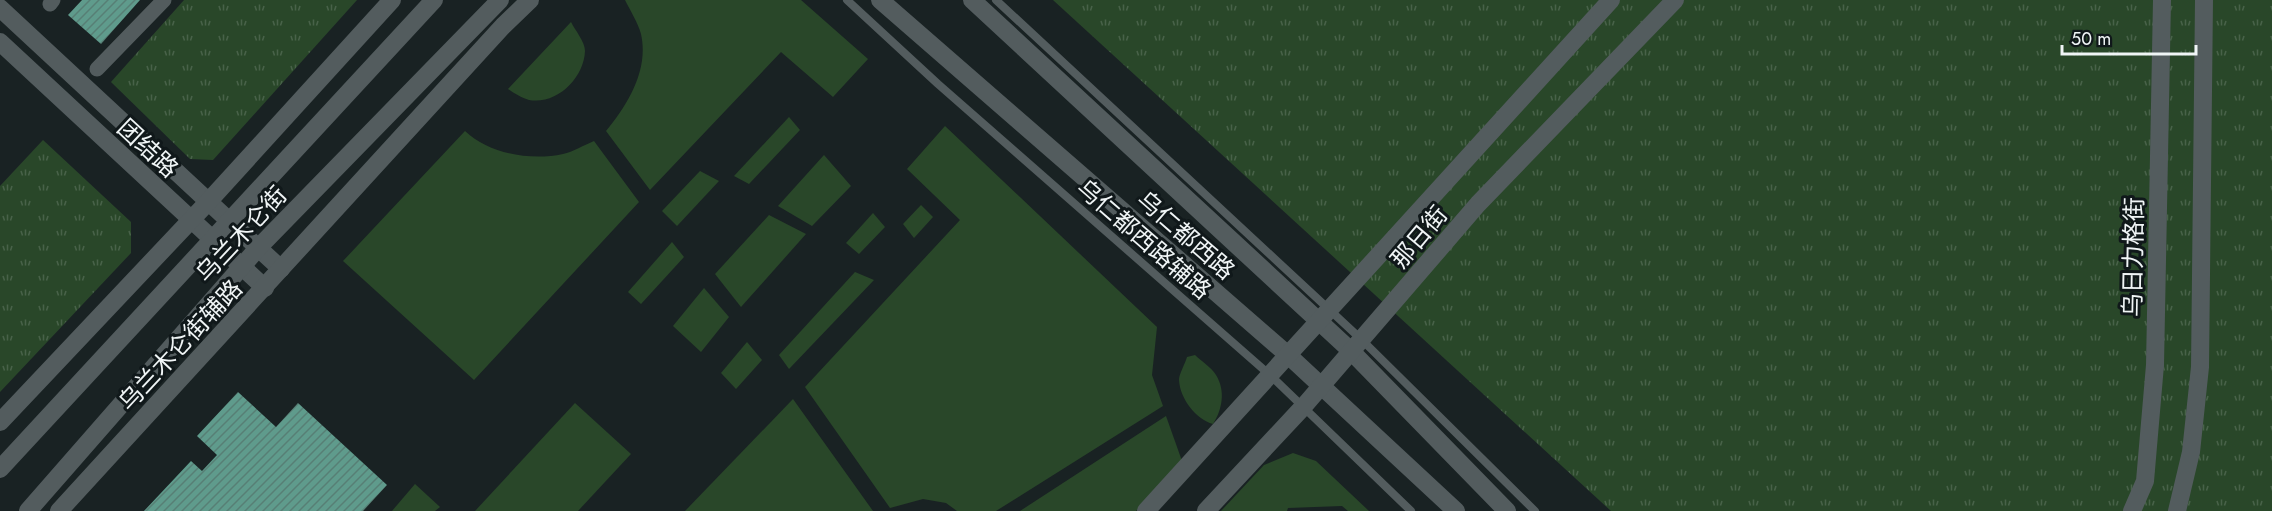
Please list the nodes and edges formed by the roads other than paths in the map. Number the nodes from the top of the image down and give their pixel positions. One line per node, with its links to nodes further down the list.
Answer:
1 (164, 0): 16 (street)
2 (392, 0): 17 (street)
3 (434, 0): 19 (street, 乌兰木仑街)
4 (500, 0): 21 (street, 乌兰木仑街)
5 (530, 0): 23 (street, 乌兰木仑街辅路)
6 (847, 0): 28 (lane, 乌仁都西路辅路)
7 (880, 0): 27 (street, 乌仁都西路)
8 (972, 0): 25 (street, 乌仁都西路)
9 (996, 0): 25 (lane)
10 (1611, 0): 25 (street, 那日街)
11 (1675, 0): 26 (street, 那日街)
12 (2162, 0): 41 (street, 乌日力格街)
13 (2204, 0): 42 (street)
14 (0, 8): 17 (street)
15 (0, 42): 18 (street, 团结路)
16 (97, 69)
17 (208, 202): 18 (street); 19 (street)
18 (191, 221): 20 (street, 团结路); 31 (street)
19 (229, 221): 20 (street, 乌兰木仑街); 21 (street)
20 (212, 239): 22 (street, 团结路); 32 (street, 乌兰木仑街)
21 (258, 249): 22 (street, 乌兰木仑街); 23 (street)
22 (242, 266): 24 (street, 团结路); 33 (street, 乌兰木仑街)
23 (281, 269): 24 (street, 乌兰木仑街辅路)
24 (265, 288): 34 (street, 乌兰木仑街辅路)
25 (1324, 316): 26 (street, 乌仁都西路); 27 (street, 那日街)
26 (1356, 345): 29 (street, 那日街); 39 (street, 乌仁都西路); 40 (lane)
27 (1288, 355): 28 (street, 那日街); 29 (street, 乌仁都西路)
28 (1271, 376): 30 (lane, 乌仁都西路辅路); 35 (street, 那日街)
29 (1320, 384): 30 (street, 那日街); 38 (street, 乌仁都西路)
30 (1304, 406): 36 (street, 那日街); 37 (lane, 乌仁都西路辅路)
31 (0, 422)
32 (0, 469)
33 (28, 511)
34 (60, 511)
35 (1146, 511)
36 (1206, 511)
37 (1412, 511)
38 (1456, 511)
39 (1507, 511)
40 (1535, 511)
41 (2132, 511)
42 (2176, 511)

